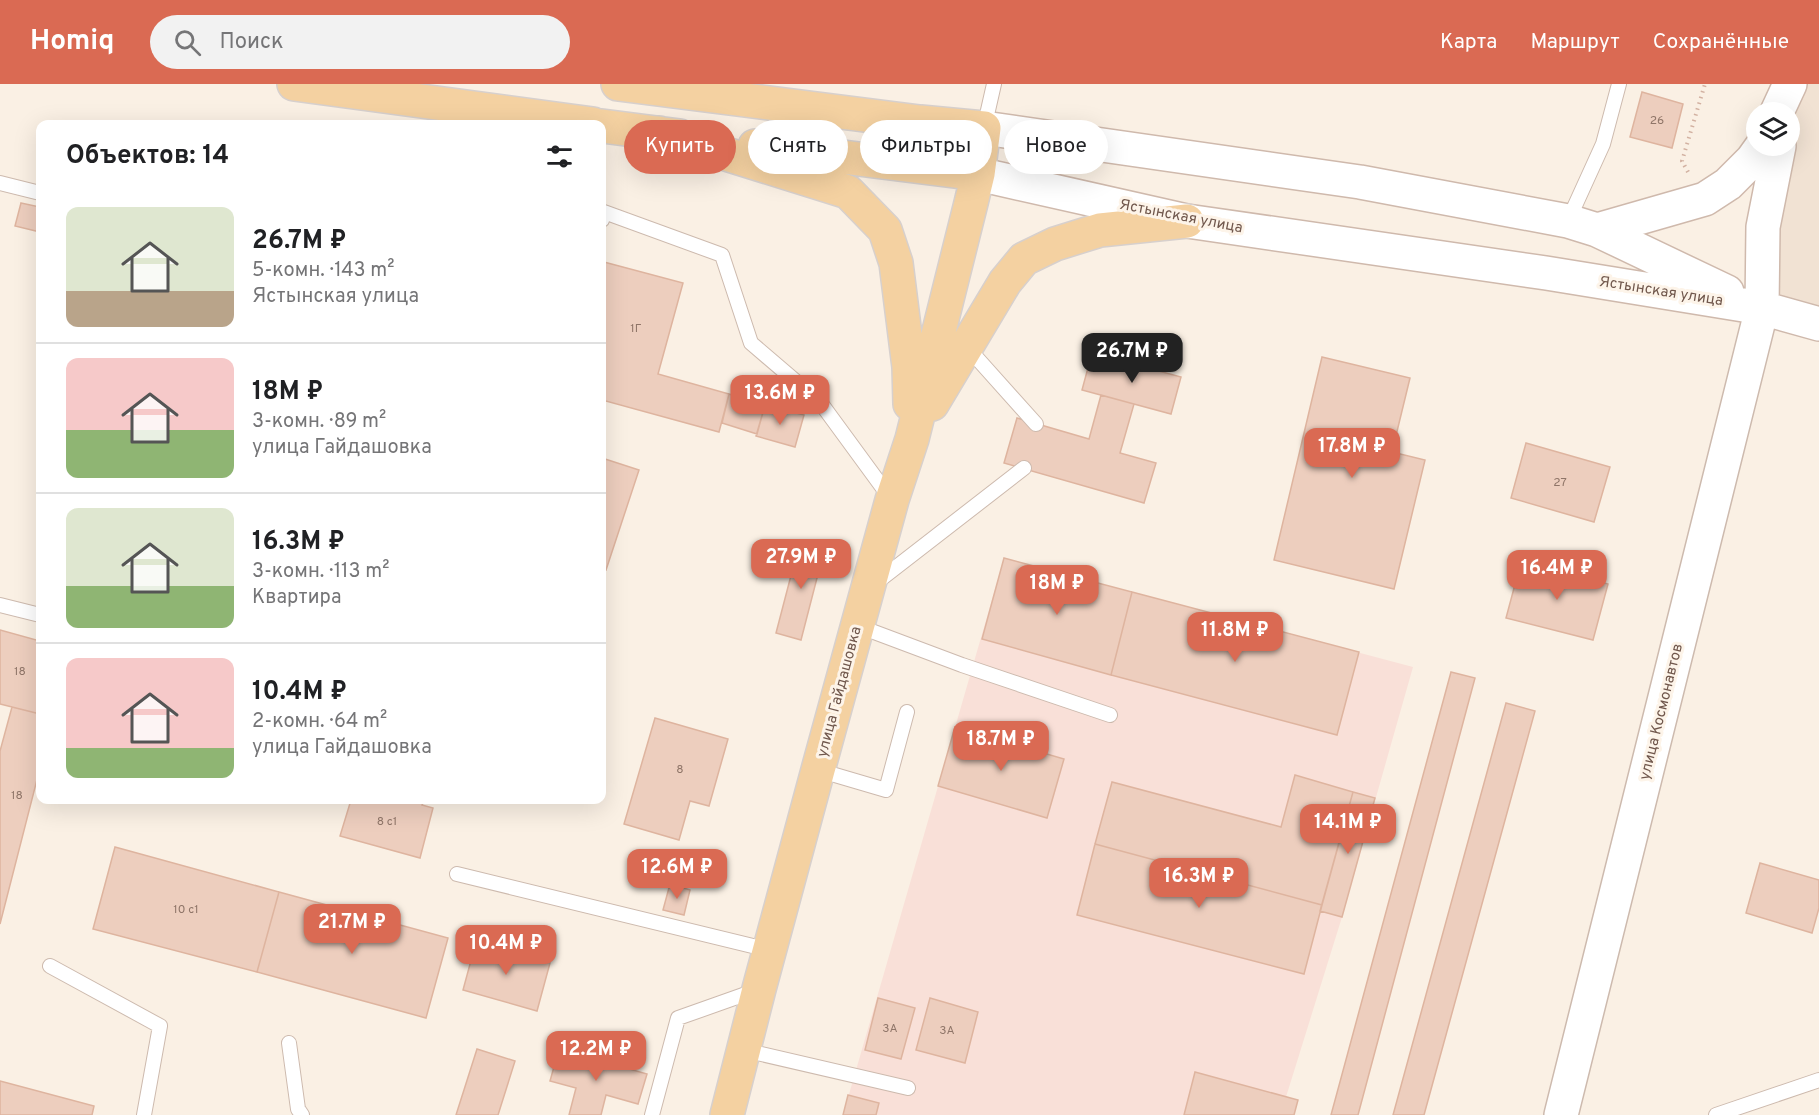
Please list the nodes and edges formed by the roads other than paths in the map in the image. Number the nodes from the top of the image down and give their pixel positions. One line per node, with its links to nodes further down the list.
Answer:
1 (294, 84): 9 (main road)
2 (618, 84): 6 (main road, Ястынская улица)
3 (994, 84): 11 (lane)
4 (1619, 84): 25 (lane)
5 (1790, 84): 7 (main road); 8 (main road)
6 (673, 87): 10 (main road, Ястынская улица)
7 (1782, 102)
8 (1787, 102)
9 (563, 120)
10 (906, 120)
11 (986, 120)
12 (606, 127): 13 (main road, Ястынская улица)
13 (624, 129)
14 (992, 129): 25 (main road, Ястынская улица)
15 (736, 144): 19 (main road, Ястынская улица)
16 (1755, 156): 25 (main road)
17 (1777, 156): 26 (main road, улица Космонавтов)
18 (736, 158): 30 (main road)
19 (860, 159)
20 (978, 174): 24 (main road, Ястынская улица); 30 (main road, улица Гайдашовка)
21 (0, 183): 22 (lane)
22 (36, 193)
23 (606, 213): 32 (lane)
24 (1187, 221): 26 (main road, Ястынская улица); 28 (main road)
25 (1583, 225): 26 (main road, Ястынская улица)
26 (1762, 308): 27 (main road, Ястынская улица); 52 (main road, улица Космонавтов)
27 (1819, 324)
28 (966, 346): 29 (lane); 30 (main road)
29 (1036, 424)
30 (912, 439): 32 (main road, улица Гайдашовка)
31 (1024, 468): 33 (lane)
32 (892, 500): 33 (main road, улица Гайдашовка)
33 (868, 589): 36 (main road, улица Гайдашовка)
34 (0, 605): 35 (lane)
35 (36, 614)
36 (858, 626): 38 (lane); 39 (main road, улица Гайдашовка)
37 (907, 712): 39 (lane)
38 (1110, 715)
39 (818, 770): 41 (main road, улица Гайдашовка)
40 (457, 874): 41 (lane)
41 (769, 950): 43 (main road, улица Гайдашовка)
42 (50, 966): 48 (lane)
43 (759, 989): 45 (main road, улица Гайдашовка); 50 (lane)
44 (289, 1043): 49 (lane)
45 (744, 1050): 47 (lane); 51 (main road, улица Гайдашовка)
46 (1819, 1080): 53 (lane)
47 (908, 1088)
48 (144, 1115)
49 (302, 1115)
50 (652, 1115)
51 (727, 1115)
52 (1561, 1115)
53 (1716, 1115)

